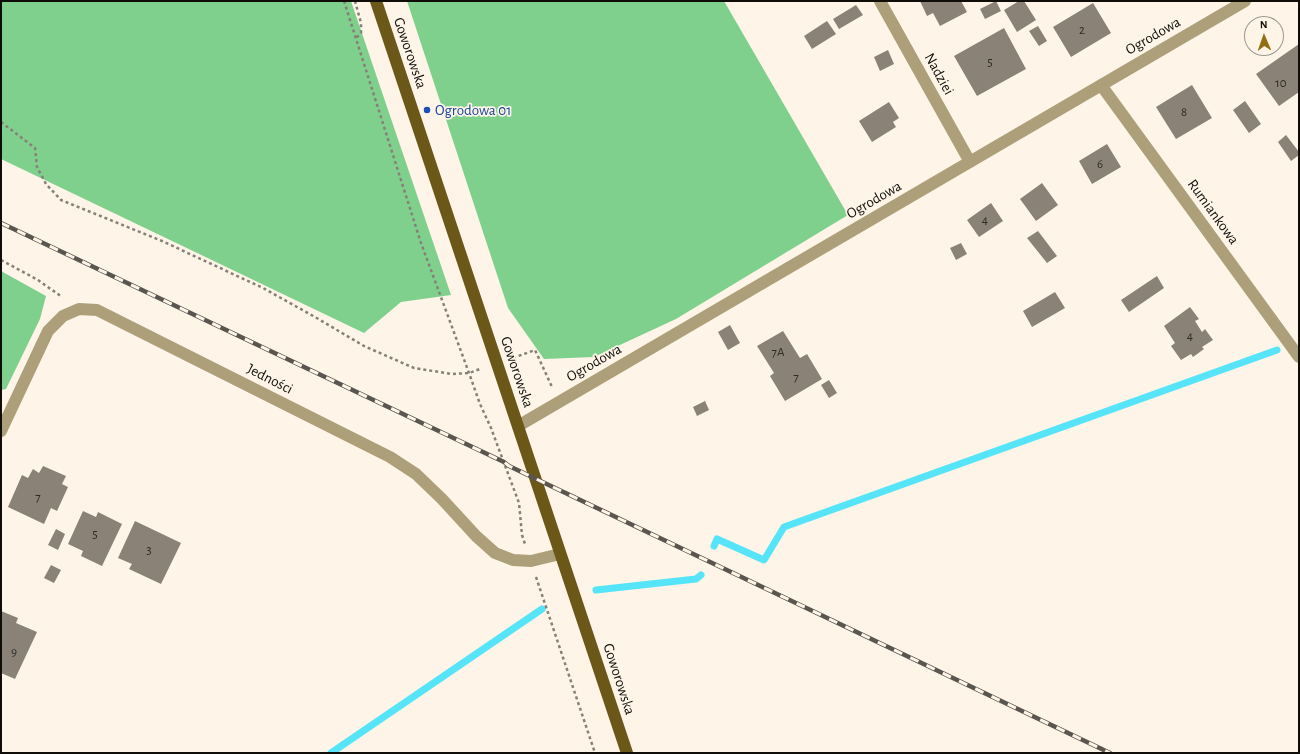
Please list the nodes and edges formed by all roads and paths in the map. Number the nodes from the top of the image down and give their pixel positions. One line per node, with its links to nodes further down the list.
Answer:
1 (344, 1): 6 (path)
2 (356, 1): 6 (path)
3 (376, 1): 13 (main road, Goworowska)
4 (880, 1): 9 (street, Nadziei)
5 (1245, 1): 7 (street, Ogrodowa)
6 (356, 38): 14 (path)
7 (1102, 85): 9 (street, Ogrodowa); 12 (street, Rumiankowa)
8 (1, 122): 14 (path)
9 (970, 162): 15 (street, Ogrodowa)
10 (1, 260): 11 (path)
11 (79, 309): 17 (street); 19 (street, Jedności)
12 (1299, 357)
13 (497, 363): 14 (path); 15 (path); 16 (main road, Goworowska)
14 (469, 373): 19 (path)
15 (559, 402): 16 (street, Ogrodowa)
16 (518, 426): 18 (main road, Goworowska)
17 (1, 431)
18 (560, 554): 19 (street, Jedności); 21 (main road, Goworowska)
19 (531, 561): 20 (path)
20 (595, 753)
21 (627, 753)

